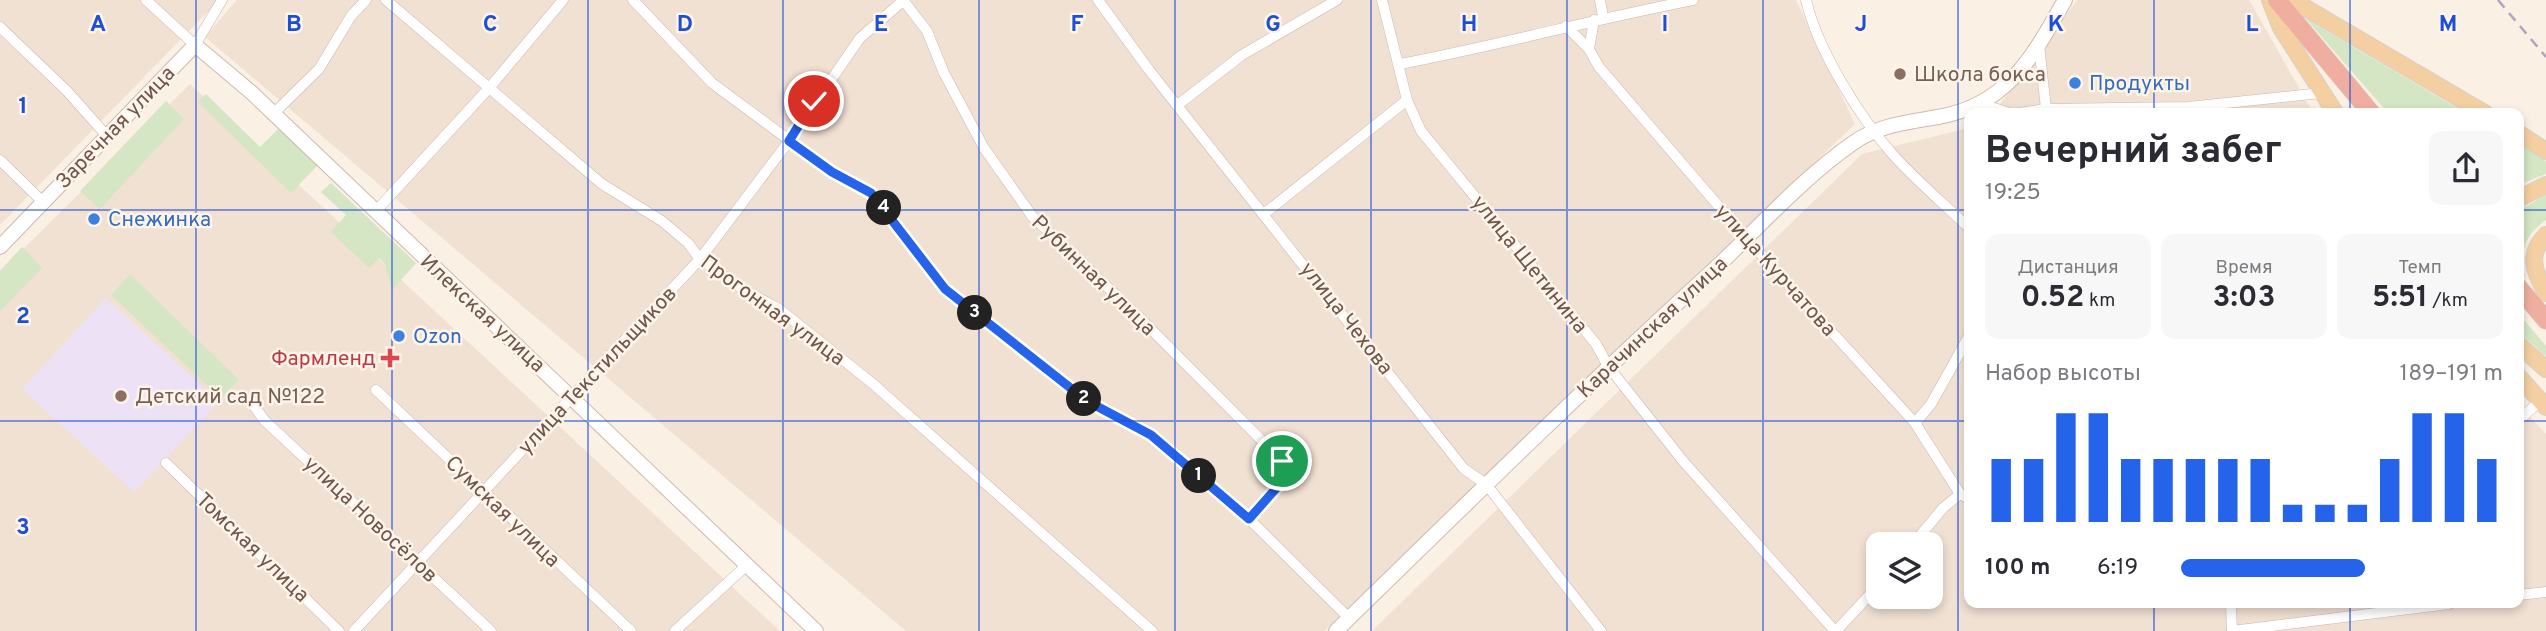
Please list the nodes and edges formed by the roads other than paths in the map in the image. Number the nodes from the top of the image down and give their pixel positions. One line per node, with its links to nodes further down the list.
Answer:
1 (146, 0): 21 (street, Илекская улица)
2 (222, 0): 21 (street, Заречная улица)
3 (366, 0): 38 (street)
4 (386, 0): 25 (street, Прогонная улица)
5 (563, 0): 25 (street)
6 (633, 0): 42 (street)
7 (904, 0): 42 (street, улица Текстильщиков); 73 (street, Рубинная улица)
8 (1098, 0): 28 (street, улица Чехова)
9 (1337, 0): 28 (street)
10 (1382, 0): 24 (street, улица Щетинина)
11 (1600, 0): 18 (street)
12 (1693, 0): 18 (street)
13 (1806, 0): 39 (street)
14 (2065, 0): 22 (street)
15 (2270, 0): 26 (main road)
16 (2277, 0): 35 (highway)
17 (2292, 0): 36 (main road)
18 (1598, 18): 19 (street); 23 (street)
19 (1566, 26): 23 (street, улица Курчатова); 24 (street)
20 (0, 27): 40 (street)
21 (195, 45): 38 (street, Илекская улица); 40 (street, Заречная улица)
22 (2039, 45): 29 (street); 32 (street)
23 (1589, 49): 52 (street, улица Курчатова)
24 (1400, 64): 27 (street, улица Щетинина)
25 (490, 87): 48 (street); 54 (street, Прогонная улица)
26 (2321, 93): 33 (street); 34 (main road)
27 (1407, 100): 49 (street); 60 (street, улица Щетинина)
28 (1179, 104): 49 (street, улица Чехова)
29 (1982, 104): 30 (street, Карачинская улица); 31 (street)
30 (1970, 108)
31 (1994, 108)
32 (2046, 108)
33 (2204, 108)
34 (2332, 108)
35 (2367, 108)
36 (2476, 108)
37 (1964, 110): 39 (street, Карачинская улица)
38 (273, 114): 48 (street, Илекская улица)
39 (1874, 131): 50 (street); 52 (street, Карачинская улица)
40 (107, 136): 47 (street, Заречная улица)
41 (2524, 137): 43 (main road)
42 (789, 141): 54 (street, улица Текстильщиков); 73 (street)
43 (2546, 150)
44 (0, 160): 47 (street)
45 (2546, 185): 46 (main road)
46 (2524, 196)
47 (43, 202): 53 (street, Заречная улица)
48 (376, 211): 64 (street, Илекская улица)
49 (1265, 213): 70 (street, улица Чехова)
50 (1964, 223)
51 (2546, 235): 55 (main road)
52 (1747, 239): 60 (street, Карачинская улица); 68 (street, улица Курчатова)
53 (0, 247)
54 (700, 258): 64 (street, улица Текстильщиков); 89 (street, Прогонная улица)
55 (2546, 293)
56 (2524, 294): 57 (highway)
57 (2546, 320)
58 (1964, 345): 68 (street)
59 (2524, 349): 61 (main road)
60 (1608, 366): 70 (street, Карачинская улица); 92 (street, улица Щетинина)
61 (2546, 369)
62 (2524, 383): 65 (main road)
63 (376, 390): 71 (street, Сумская улица)
64 (573, 398): 71 (street, улица Текстильщиков); 76 (street, Илекская улица)
65 (2543, 404): 67 (street)
66 (254, 406): 75 (street, улица Новосёлов)
67 (2524, 417)
68 (1915, 423): 72 (street, улица Курчатова)
69 (166, 463): 83 (street, Томская улица)
70 (1486, 484): 82 (street, Карачинская улица); 91 (street, улица Чехова)
71 (484, 491): 75 (street, улица Текстильщиков); 86 (street, Сумская улица)
72 (1964, 496): 74 (street)
73 (1249, 519): 82 (street)
74 (1923, 532)
75 (417, 562): 84 (street, улица Текстильщиков); 85 (street, улица Новосёлов)
76 (747, 565): 87 (street); 88 (street, Илекская улица)
77 (2546, 592): 78 (street)
78 (2524, 594)
79 (1866, 599): 92 (street)
80 (2231, 608): 93 (street)
81 (2417, 608): 93 (street)
82 (1349, 618): 90 (street, Карачинская улица)
83 (339, 631)
84 (354, 631)
85 (491, 631)
86 (631, 631)
87 (675, 631)
88 (816, 631)
89 (1152, 631)
90 (1336, 631)
91 (1601, 631)
92 (1835, 631)
93 (2232, 631)

